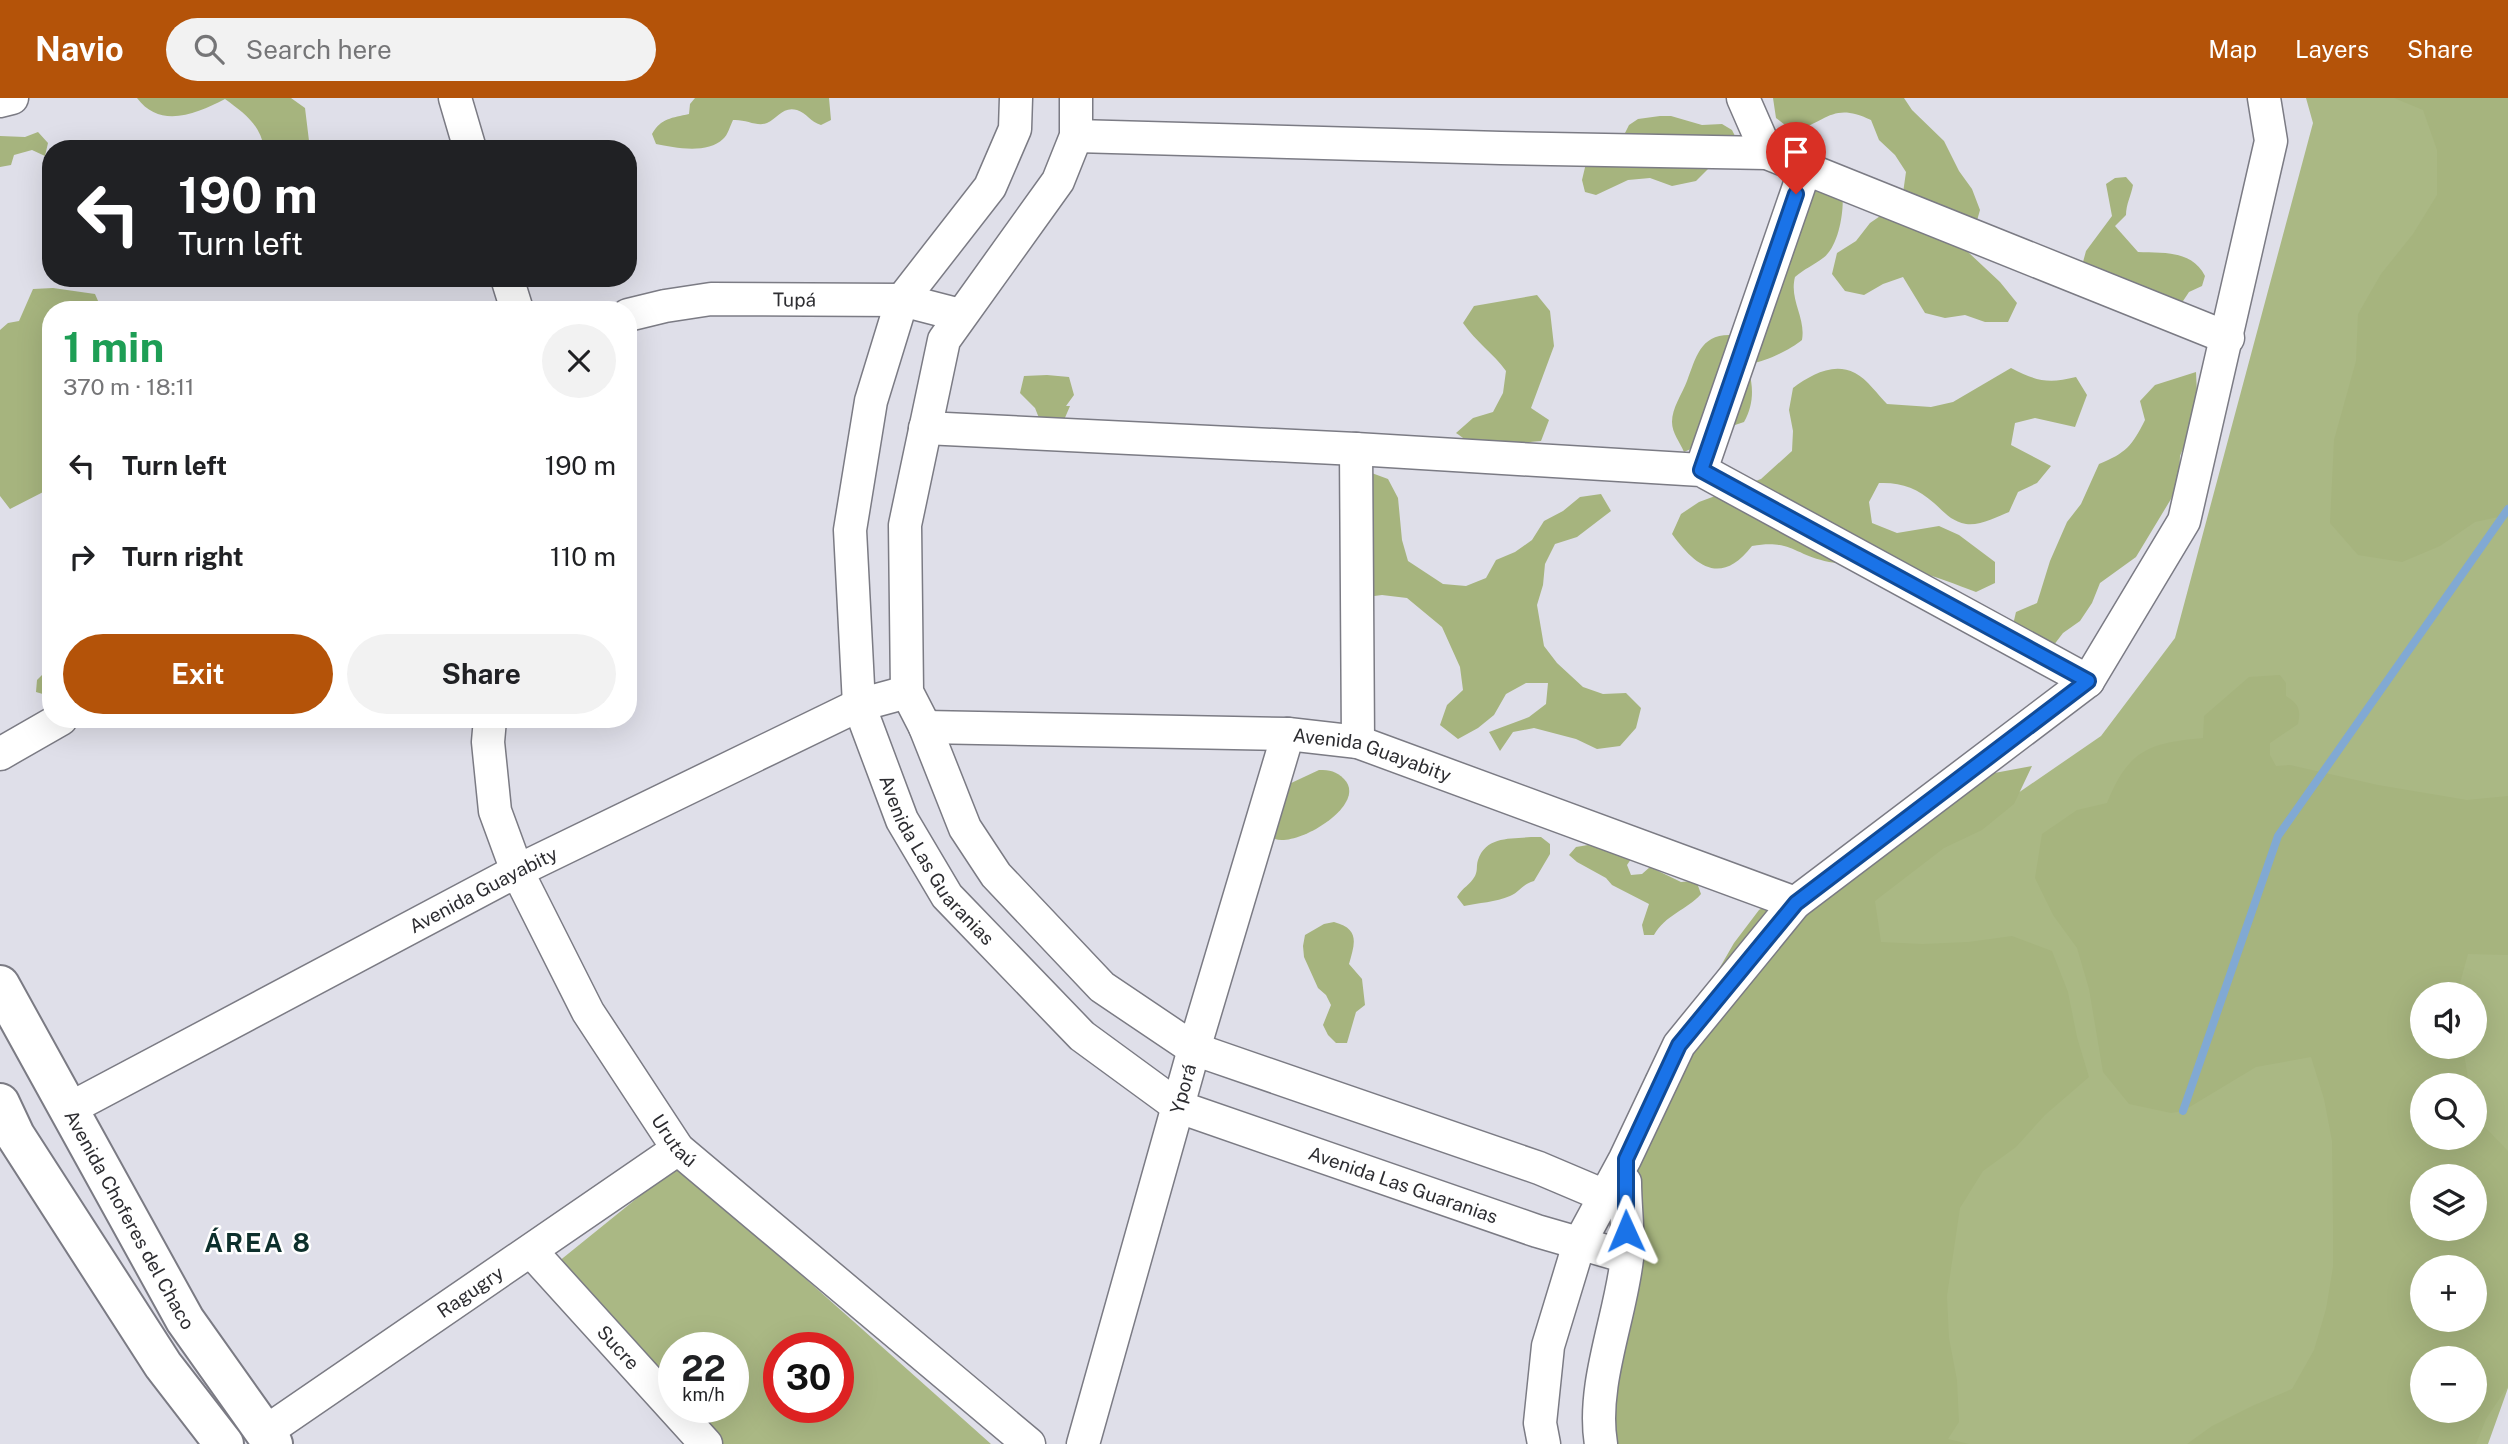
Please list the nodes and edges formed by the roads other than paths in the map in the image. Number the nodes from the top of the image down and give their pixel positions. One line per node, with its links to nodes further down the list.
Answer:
1 (12, 98): 7 (street)
2 (455, 98): 9 (street)
3 (1016, 98): 12 (street, Avenida Las Guaranias)
4 (1076, 98): 8 (street, Avenida Las Guaranias)
5 (1743, 98): 10 (street)
6 (2263, 98): 15 (street)
7 (0, 102)
8 (1076, 136): 10 (street); 14 (street, Avenida Las Guaranias)
9 (467, 140)
10 (1767, 153): 11 (street)
11 (1805, 169): 15 (street); 18 (street)
12 (902, 300): 13 (street, Tupá); 14 (street, Tupá); 21 (street, Avenida Las Guaranias)
13 (637, 313)
14 (960, 315): 16 (street, Avenida Las Guaranias)
15 (2228, 338): 19 (street)
16 (925, 428): 17 (street); 20 (street, Avenida Las Guaranias)
17 (1356, 449): 18 (street); 26 (street)
18 (1701, 470): 19 (street)
19 (2088, 681): 29 (street)
20 (907, 692): 21 (street, Avenida Guayabity); 22 (street, Avenida Las Guaranias)
21 (859, 705): 28 (street, Avenida Guayabity); 32 (street, Avenida Las Guaranias)
22 (925, 727): 25 (street, Avenida Guayabity); 31 (street, Avenida Las Guaranias)
23 (45, 728): 27 (street)
24 (490, 728): 28 (street, Urutaú)
25 (1289, 734): 26 (street, Avenida Guayabity); 31 (street, Yporá)
26 (1358, 742): 29 (street, Avenida Guayabity)
27 (0, 754)
28 (517, 871): 33 (street, Avenida Guayabity); 35 (street, Urutaú)
29 (1796, 903): 36 (street)
30 (0, 985): 33 (street, Avenida Choferes del Chaco)
31 (1194, 1049): 32 (street, Yporá); 36 (street, Avenida Las Guaranias)
32 (1179, 1107): 37 (street, Avenida Las Guaranias); 44 (street, Yporá)
33 (67, 1110): 34 (street, Avenida Guayabity); 40 (street, Avenida Choferes del Chaco)
34 (4, 1120): 41 (street)
35 (678, 1149): 38 (street, Ragugry); 43 (street, Urutaú)
36 (1615, 1201): 37 (street); 39 (street)
37 (1579, 1244): 39 (street, Avenida Las Guaranias); 45 (street)
38 (531, 1251): 40 (street, Ragugry); 42 (street, Sucre)
39 (1627, 1257): 46 (street)
40 (268, 1439)
41 (224, 1444)
42 (706, 1444)
43 (1029, 1444)
44 (1083, 1444)
45 (1544, 1444)
46 (1601, 1444)

